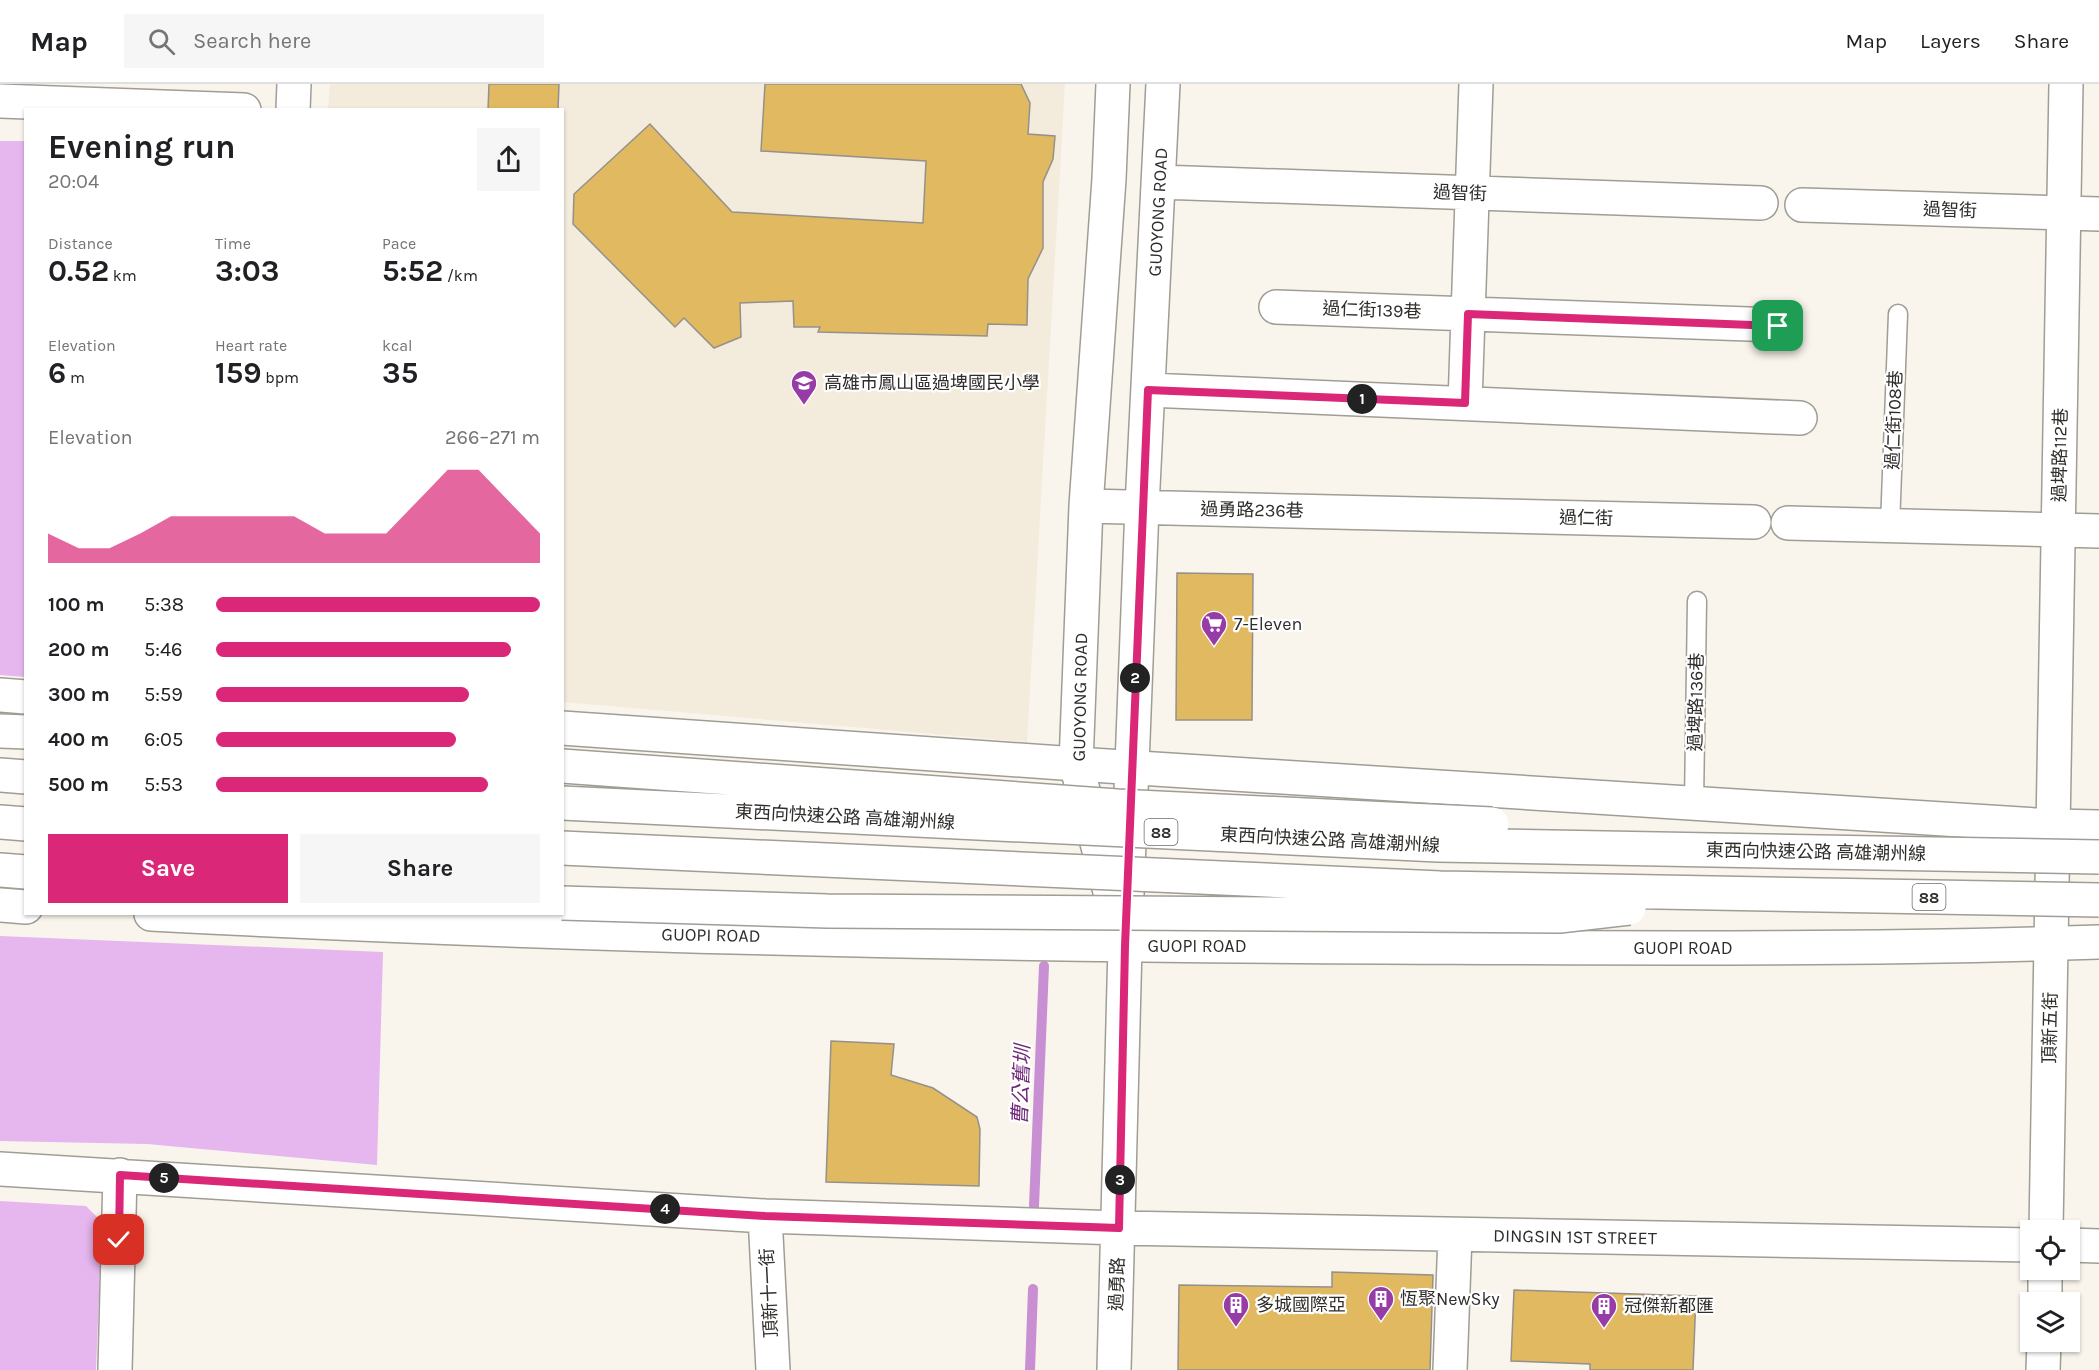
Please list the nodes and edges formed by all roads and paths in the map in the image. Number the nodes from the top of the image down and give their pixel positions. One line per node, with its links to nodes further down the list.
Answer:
1 (294, 84): 8 (main road)
2 (1113, 84): 22 (main road, GUOYONG ROAD)
3 (1163, 84): 9 (main road, GUOYONG ROAD)
4 (1476, 84): 10 (main road)
5 (2066, 84): 13 (main road, 過埤路112巷)
6 (0, 100): 7 (main road)
7 (195, 108)
8 (293, 108)
9 (1160, 182): 10 (main road, 過智街); 19 (main road, GUOYONG ROAD)
10 (1471, 193): 11 (main road, 過智街); 16 (main road)
11 (1761, 203)
12 (1802, 205): 13 (main road, 過智街)
13 (2064, 214): 14 (main road, 過智街); 28 (main road, 過埤路112巷)
14 (2099, 214)
15 (1276, 307): 16 (main road, 過仁街139巷)
16 (1468, 314): 18 (main road, 過仁街139巷); 20 (main road)
17 (1898, 314): 27 (lane, 過仁街108巷)
18 (1778, 326)
19 (1148, 390): 20 (main road); 23 (main road, GUOYONG ROAD)
20 (1465, 403): 21 (main road)
21 (1800, 418)
22 (1086, 506): 23 (main road, 過勇路236巷); 36 (main road, GUOYONG ROAD)
23 (1142, 507): 24 (main road, 過勇路236巷); 38 (main road, GUOYONG ROAD)
24 (1418, 514): 25 (main road, 過仁街)
25 (1754, 522)
26 (1788, 523): 27 (main road)
27 (1890, 526): 28 (main road)
28 (2058, 530): 29 (main road); 45 (main road, 過埤路112巷)
29 (2099, 531)
30 (1697, 601): 42 (lane, 過埤路136巷)
31 (0, 695): 32 (main road)
32 (24, 697)
33 (564, 728): 36 (main road)
34 (0, 731): 35 (main road)
35 (24, 732)
36 (1077, 764): 38 (main road); 60 (main road, GUOYONG ROAD)
37 (564, 766): 48 (main road, bridge)
38 (1132, 768): 42 (main road); 60 (main road, GUOYONG ROAD)
39 (0, 775): 40 (main road)
40 (24, 777)
41 (564, 803): 48 (main road, 東西向快速公路 高雄潮州線 / 88, bridge)
42 (1694, 803): 45 (main road)
43 (0, 822): 44 (main road)
44 (24, 824)
45 (2053, 826): 46 (main road); 59 (main road, 頂新五街)
46 (2099, 827)
47 (564, 848): 52 (main road, 88, bridge)
48 (1759, 851): 49 (main road, 東西向快速公路 高雄潮州線 / 88, bridge)
49 (2099, 857)
50 (0, 870): 51 (main road)
51 (24, 872)
52 (1759, 894): 53 (main road, 88, bridge); 54 (main road, bridge)
53 (2099, 900)
54 (564, 903)
55 (0, 905): 56 (main road)
56 (24, 907)
57 (170, 915): 60 (main road, GUOPI ROAD)
58 (2099, 942): 59 (main road, GUOPI ROAD)
59 (2051, 944): 60 (main road, GUOPI ROAD); 64 (main road, 頂新五街)
60 (1125, 946): 65 (main road, 過勇路)
61 (0, 1169): 62 (main road, DINGSIN 1ST STREET)
62 (120, 1175): 63 (main road, DINGSIN 1ST STREET); 71 (main road)
63 (765, 1216): 65 (main road, DINGSIN 1ST STREET); 72 (main road, 頂新十一街)
64 (2046, 1220)
65 (1119, 1228): 66 (main road, DINGSIN 1ST STREET); 73 (main road, 過勇路)
66 (1455, 1235): 67 (main road, DINGSIN 1ST STREET); 74 (main road)
67 (2020, 1245)
68 (2080, 1245): 69 (main road)
69 (2099, 1246)
70 (2044, 1352): 75 (main road)
71 (116, 1370)
72 (773, 1370)
73 (1114, 1370)
74 (1450, 1370)
75 (2043, 1370)

